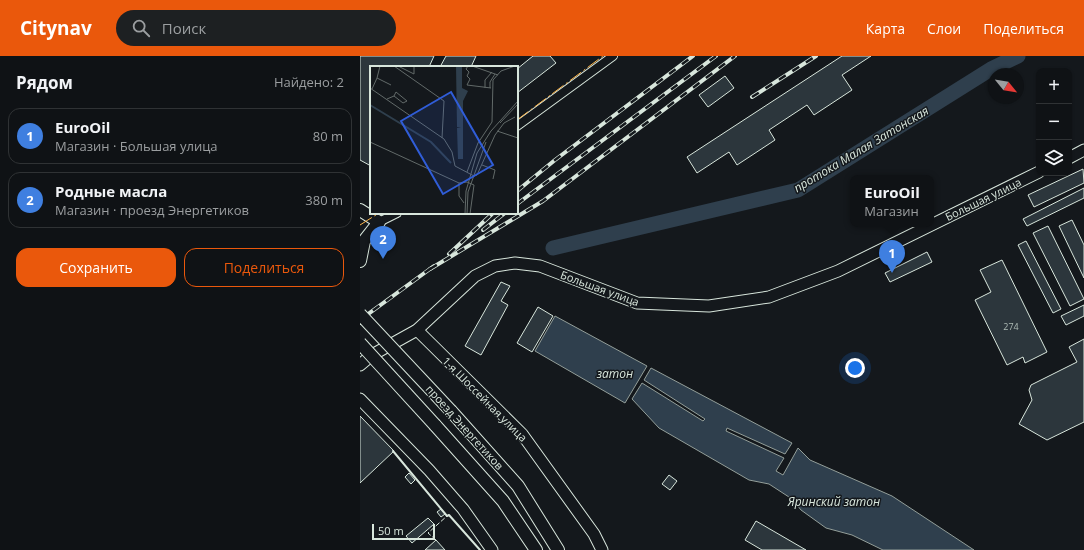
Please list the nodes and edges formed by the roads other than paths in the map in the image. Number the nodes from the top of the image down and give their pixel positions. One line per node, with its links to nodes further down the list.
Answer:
1 (612, 56): 2 (street)
2 (518, 125)
3 (1084, 150): 4 (main road)
4 (1072, 156)
5 (1036, 173): 9 (main road, Большая улица)
6 (360, 210): 8 (main road)
7 (395, 214): 8 (street)
8 (379, 222): 11 (main road)
9 (934, 224)
10 (927, 227): 13 (main road, Большая улица)
11 (360, 261)
12 (360, 314): 19 (main road, проезд Энергетиков, bridge)
13 (417, 330): 15 (main road, Большая улица); 20 (main road, 1-я Шоссейная улица)
14 (360, 343): 18 (main road, проезд Энергетиков, bridge)
15 (360, 365)
16 (360, 399): 17 (main road)
17 (492, 550)
18 (536, 550)
19 (558, 550)
20 (602, 550)

